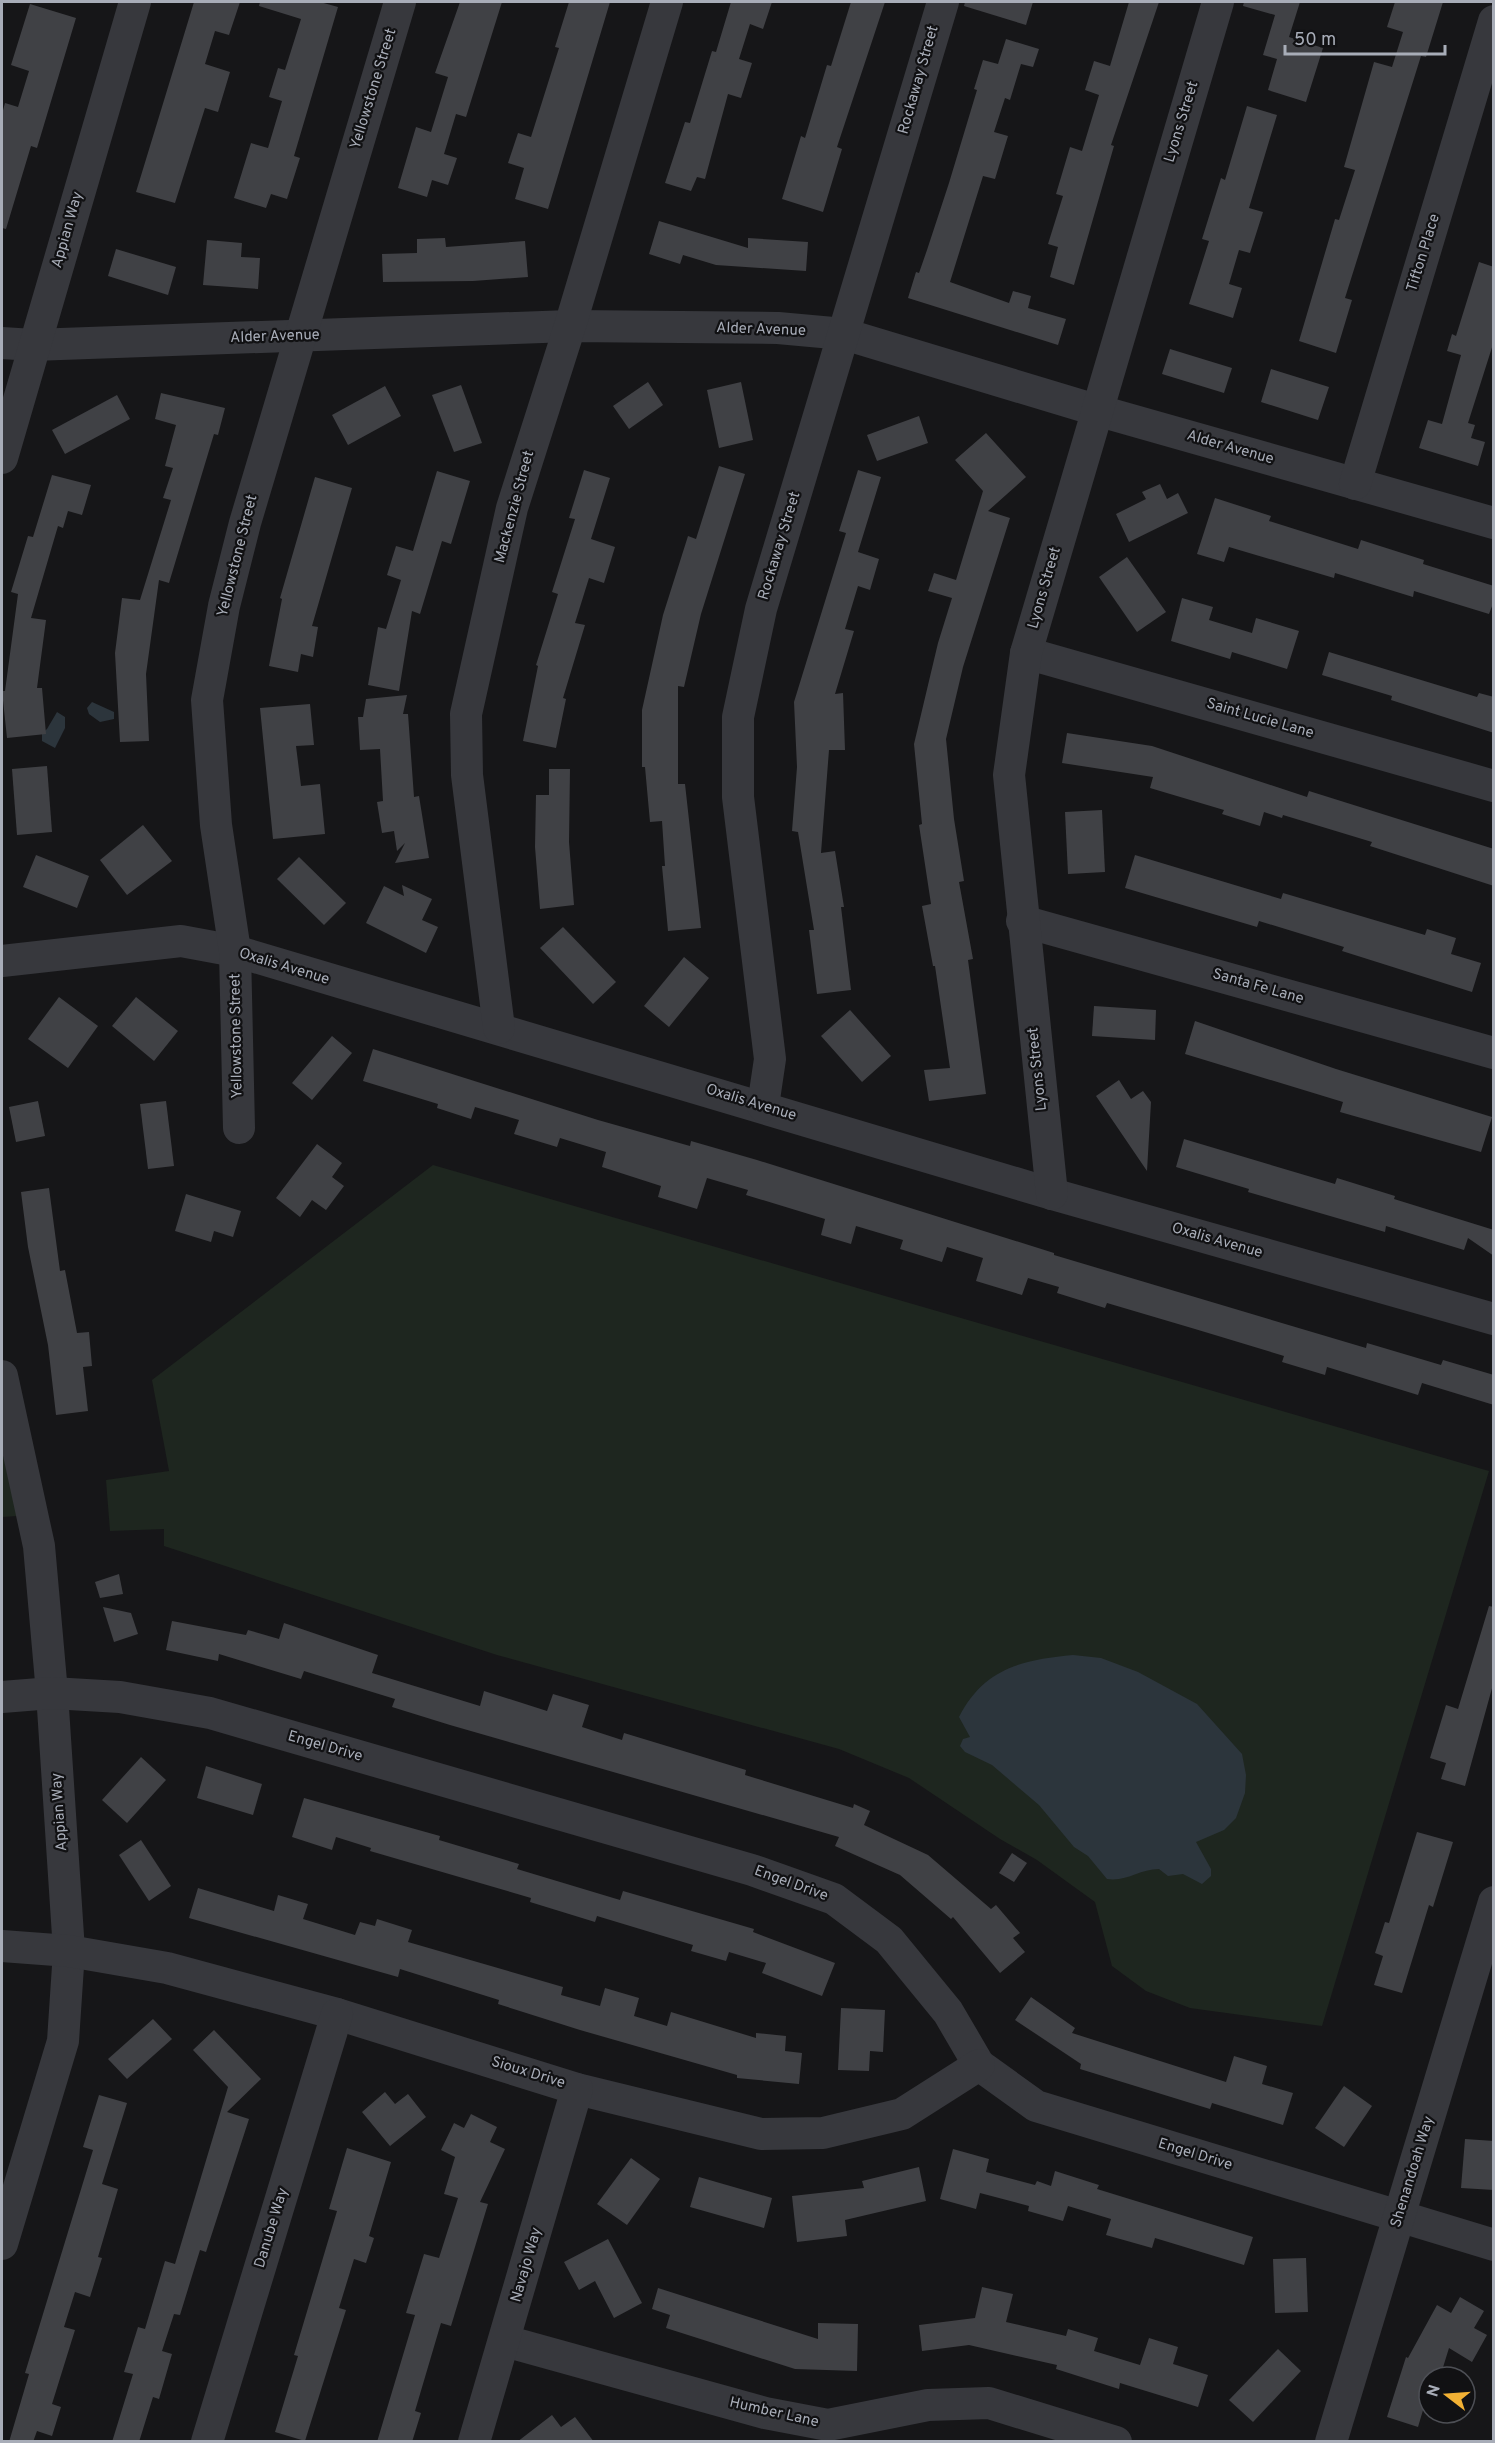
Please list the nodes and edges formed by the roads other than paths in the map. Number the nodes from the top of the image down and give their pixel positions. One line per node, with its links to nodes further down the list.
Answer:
1 (135, 2): 11 (street, Appian Way)
2 (399, 2): 9 (street, Yellowstone Street)
3 (667, 2): 7 (street, Mackenzie Street)
4 (943, 2): 8 (street, Rockaway Street)
5 (1218, 2): 12 (street, Lyons Street)
6 (1494, 21): 14 (street, Tifton Place)
7 (570, 326): 8 (street, Alder Avenue); 9 (street, Alder Avenue); 21 (street, Mackenzie Street)
8 (844, 334): 12 (street, Alder Avenue); 23 (street, Rockaway Street)
9 (300, 336): 11 (street, Alder Avenue); 19 (street, Yellowstone Street)
10 (2, 344): 11 (street, Alder Avenue)
11 (33, 345): 13 (street, Appian Way)
12 (1096, 410): 14 (street, Alder Avenue); 16 (street, Lyons Street)
13 (2, 458)
14 (1354, 484): 15 (street, Alder Avenue)
15 (1494, 523)
16 (1026, 653): 17 (street, Saint Lucie Lane); 18 (street, Lyons Street)
17 (1494, 786)
18 (1022, 921): 22 (street, Santa Fe Lane); 25 (street, Lyons Street)
19 (235, 951): 20 (street, Oxalis Avenue); 21 (street, Oxalis Avenue); 24 (street, Yellowstone Street)
20 (2, 961)
21 (499, 1028): 23 (street, Oxalis Avenue)
22 (1494, 1053)
23 (763, 1106): 25 (street, Oxalis Avenue)
24 (239, 1128)
25 (1052, 1194): 26 (street, Oxalis Avenue)
26 (1494, 1319)
27 (2, 1376): 28 (street, Appian Way)
28 (52, 1693): 29 (street, Engel Drive); 32 (street, Appian Way); 34 (street, Engel Drive)
29 (2, 1697)
30 (1494, 1902): 36 (street, Shenandoah Way)
31 (2, 1946): 32 (street, Sioux Drive)
32 (69, 1951): 33 (street, Sioux Drive); 37 (street, Appian Way)
33 (337, 2014): 35 (street, Sioux Drive); 40 (street, Danube Way)
34 (979, 2065): 35 (street, Sioux Drive); 36 (street, Engel Drive)
35 (578, 2089): 39 (street, Navajo Way)
36 (1399, 2217): 38 (street, Engel Drive); 43 (street, Shenandoah Way)
37 (2, 2244)
38 (1494, 2245)
39 (505, 2341): 41 (street, Navajo Way); 42 (street, Humber Lane)
40 (207, 2442)
41 (474, 2442)
42 (1116, 2442)
43 (1331, 2442)

